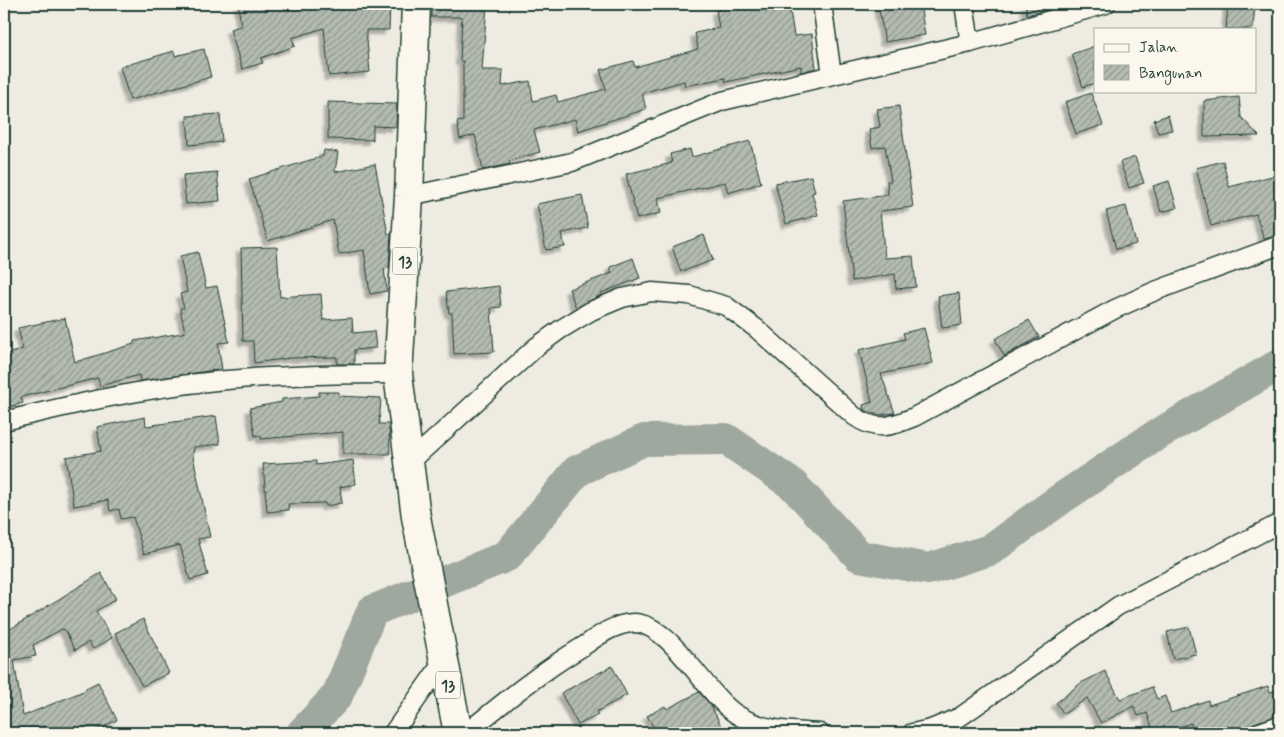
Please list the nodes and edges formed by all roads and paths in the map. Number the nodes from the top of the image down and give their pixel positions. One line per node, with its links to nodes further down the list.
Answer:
1 (416, 4): 7 (highway, 13)
2 (822, 4): 6 (street)
3 (964, 4): 5 (street)
4 (1106, 4): 5 (street)
5 (970, 42): 6 (street)
6 (832, 75): 7 (street)
7 (409, 196): 9 (highway, 13)
8 (1280, 244): 11 (street)
9 (398, 374): 10 (street); 11 (highway, 13)
10 (4, 422)
11 (411, 461): 13 (highway, 13)
12 (1280, 523): 19 (street)
13 (441, 649): 15 (street); 16 (highway, 13)
14 (1280, 725): 20 (street)
15 (393, 733)
16 (458, 733)
17 (466, 733): 18 (street)
18 (820, 733)
19 (912, 733)
20 (1257, 733)

